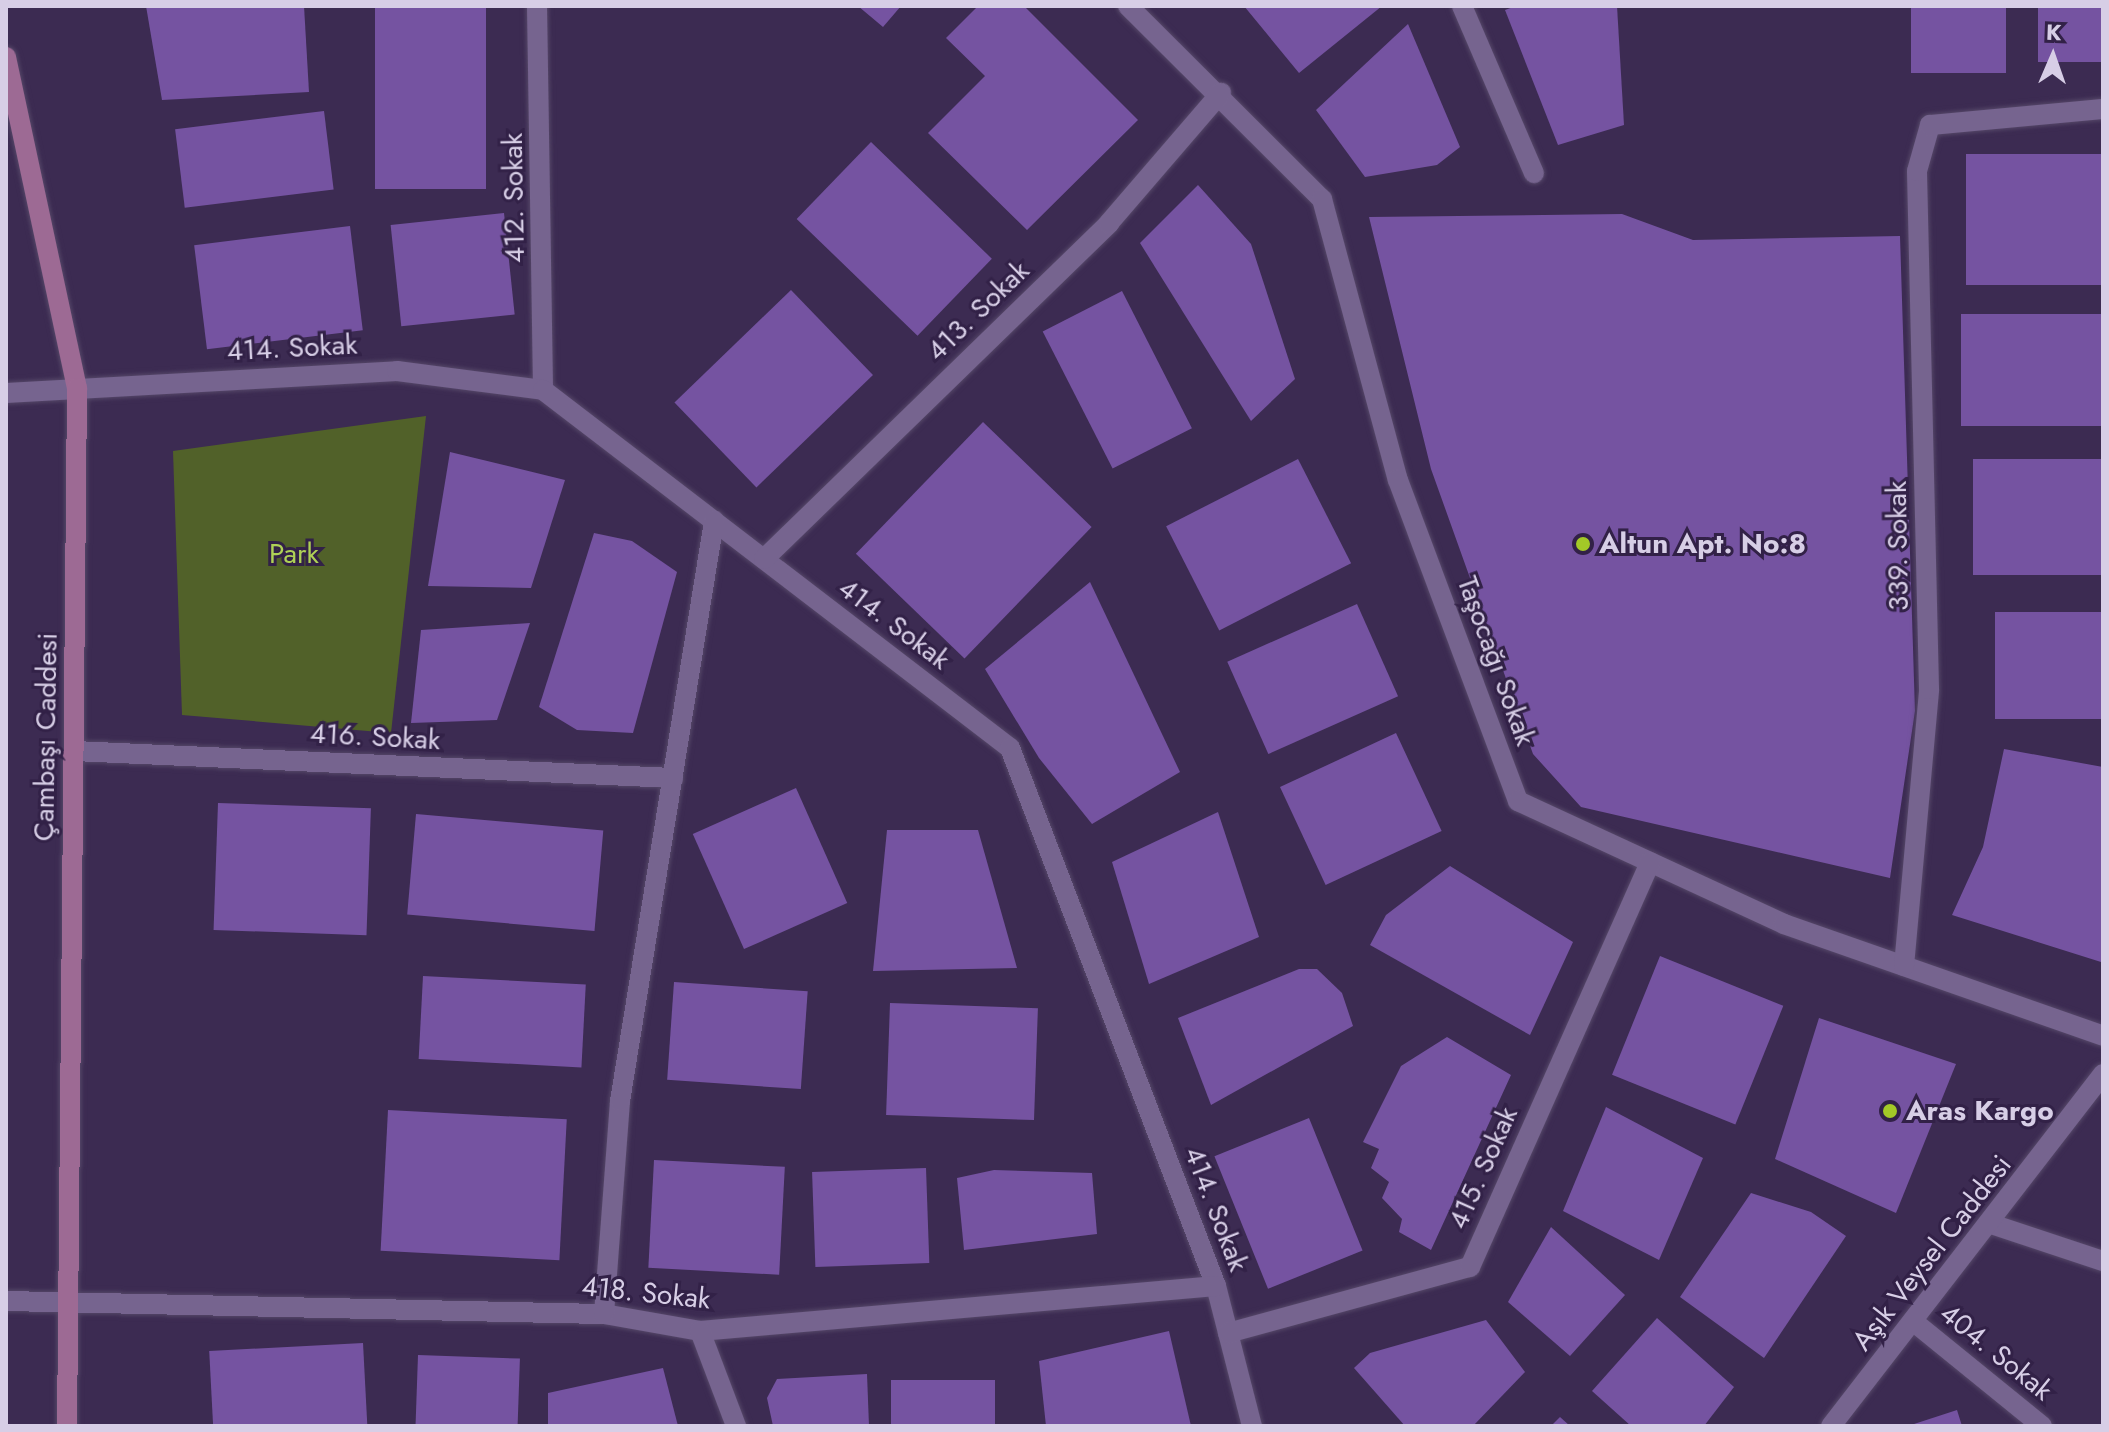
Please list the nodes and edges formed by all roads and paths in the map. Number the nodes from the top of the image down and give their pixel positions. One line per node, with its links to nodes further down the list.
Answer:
1 (537, 6): 9 (street, 412. Sokak)
2 (1128, 6): 5 (street, Taşocağı Sokak)
3 (1462, 6): 7 (street)
4 (6, 57): 8 (main road, Çambaşı Caddesi)
5 (1221, 93): 12 (street, 413. Sokak); 15 (street, Taşocağı Sokak)
6 (2103, 109): 16 (street, 339. Sokak)
7 (1534, 173)
8 (77, 388): 9 (street, 414. Sokak); 10 (street, 414. Sokak); 13 (main road, Çambaşı Caddesi)
9 (543, 390): 11 (street, 414. Sokak)
10 (6, 393)
11 (714, 521): 12 (street, 414. Sokak); 14 (street)
12 (764, 559): 21 (street, 414. Sokak)
13 (74, 751): 14 (street, 416. Sokak); 22 (main road, Çambaşı Caddesi)
14 (673, 778): 24 (street)
15 (1650, 862): 16 (street, Taşocağı Sokak); 27 (street, 415. Sokak)
16 (1904, 966): 17 (street, Taşocağı Sokak)
17 (2103, 1036)
18 (2103, 1074): 19 (street, Aşık Veysel Caddesi)
19 (1991, 1224): 20 (street); 25 (street, Aşık Veysel Caddesi)
20 (2103, 1261)
21 (1216, 1286): 26 (street, 418. Sokak); 27 (street, 414. Sokak)
22 (67, 1299): 23 (street, 418. Sokak); 24 (street, 418. Sokak); 28 (main road, Çambaşı Caddesi)
23 (6, 1301)
24 (604, 1314): 26 (street, 418. Sokak)
25 (1914, 1322): 31 (street, Aşık Veysel Caddesi); 32 (street, 404. Sokak)
26 (700, 1331): 29 (street)
27 (1228, 1333): 30 (street, 414. Sokak)
28 (67, 1426)
29 (736, 1426)
30 (1252, 1426)
31 (1831, 1426)
32 (2042, 1426)

